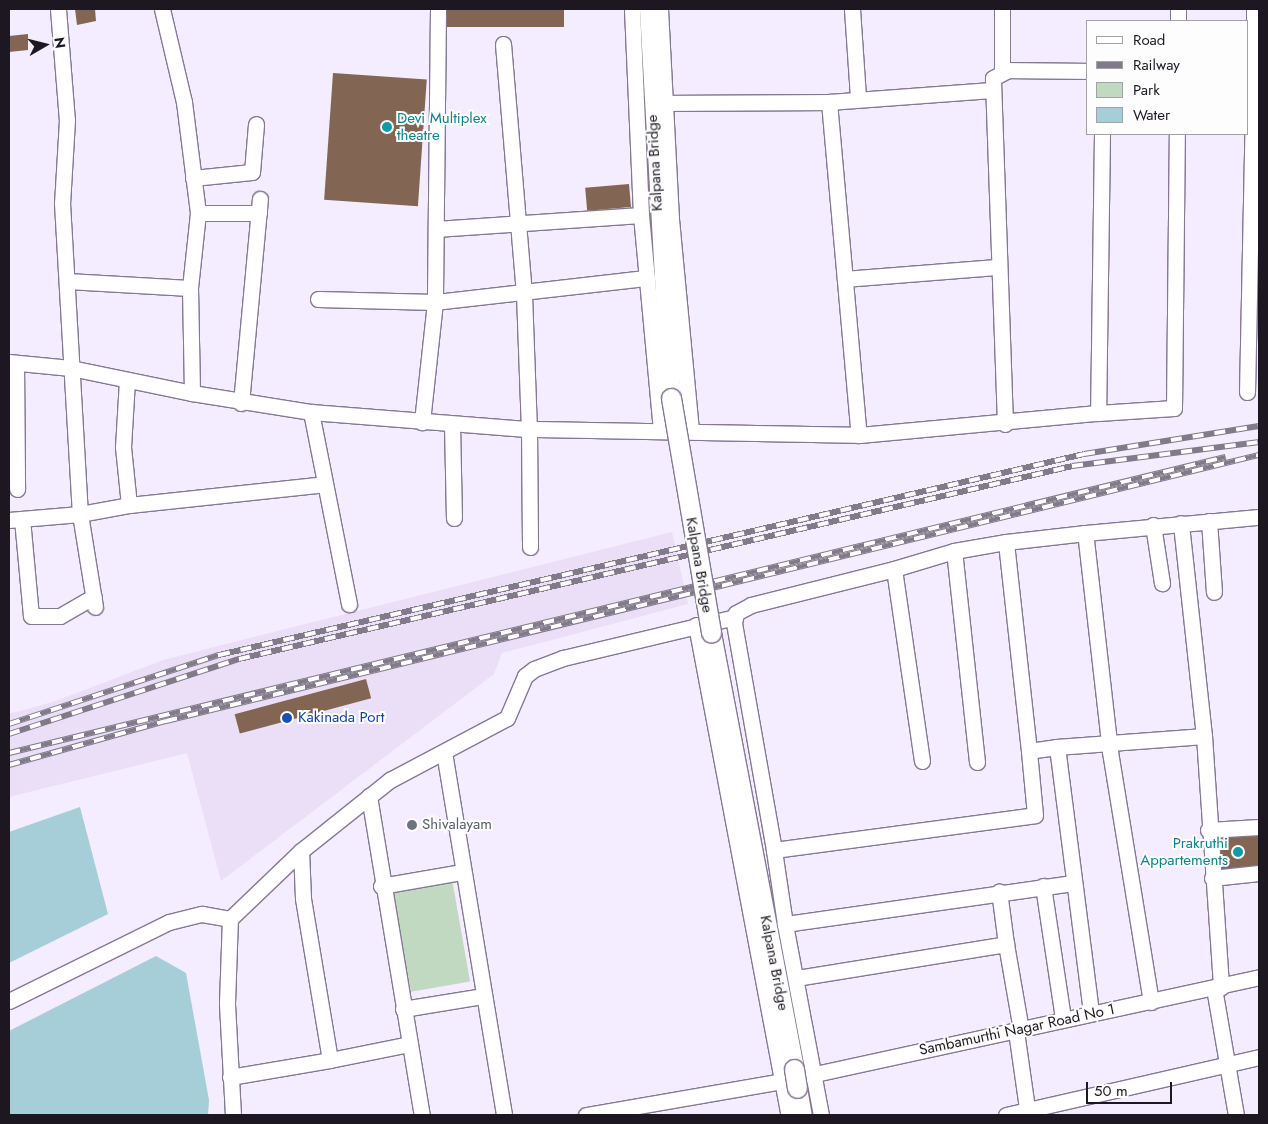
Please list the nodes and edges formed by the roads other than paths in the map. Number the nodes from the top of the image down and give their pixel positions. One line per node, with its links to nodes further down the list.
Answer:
1 (58, 9): 29 (street)
2 (162, 9): 21 (street)
3 (438, 9): 25 (street)
4 (632, 9): 23 (street)
5 (649, 9): 68 (main road, Kalpana Bridge, bridge)
6 (660, 9): 17 (street)
7 (852, 9): 15 (street)
8 (1002, 9): 12 (street)
9 (1254, 9): 11 (street)
10 (503, 44): 24 (street)
11 (1253, 67): 37 (street)
12 (1002, 70): 13 (street); 14 (street)
13 (1086, 71)
14 (991, 90): 15 (street); 26 (street)
15 (858, 97): 16 (street)
16 (829, 102): 17 (street); 28 (street)
17 (664, 103): 47 (street)
18 (256, 124): 21 (street)
19 (1102, 135): 41 (street)
20 (1177, 135): 41 (street)
21 (193, 178): 22 (street)
22 (198, 213): 30 (street); 39 (street)
23 (641, 215): 24 (street); 27 (street)
24 (516, 226): 25 (street); 31 (street)
25 (436, 230): 33 (street)
26 (999, 267): 28 (street); 44 (street)
27 (647, 278): 31 (street); 46 (street)
28 (845, 278): 48 (street)
29 (68, 281): 30 (street); 35 (street)
30 (190, 288): 38 (street)
31 (524, 294): 33 (street); 45 (street)
32 (318, 298): 33 (street)
33 (435, 302): 42 (street)
34 (12, 362): 35 (street); 50 (street)
35 (71, 368): 36 (street); 52 (street)
36 (127, 380): 38 (street); 51 (street)
37 (1247, 392)
38 (192, 393): 39 (street)
39 (241, 403): 40 (street)
40 (311, 412): 42 (street); 49 (street)
41 (1098, 413): 44 (street)
42 (422, 422): 43 (street)
43 (452, 424): 45 (street); 54 (street)
44 (1005, 424): 48 (street)
45 (529, 429): 46 (street); 61 (street)
46 (661, 430): 47 (street)
47 (691, 430): 48 (street)
48 (859, 434)
49 (324, 484): 51 (street); 66 (street)
50 (17, 489)
51 (129, 505): 52 (street)
52 (80, 514): 55 (street); 55 (street)
53 (1259, 517): 56 (street)
54 (454, 518)
55 (15, 520)
56 (1209, 521): 57 (street); 65 (street)
57 (1181, 523): 58 (street); 69 (street)
58 (1153, 526): 59 (street); 64 (street)
59 (1085, 533): 60 (street); 70 (street)
60 (1006, 542): 62 (street); 72 (street)
61 (530, 548)
62 (954, 551): 63 (street); 75 (street)
63 (894, 569): 67 (street); 74 (street)
64 (1162, 583)
65 (1214, 592)
66 (349, 604)
67 (735, 617): 68 (street); 79 (street)
68 (703, 629): 73 (street); 107 (main road, Kalpana Bridge)
69 (1204, 736): 70 (street); 78 (street)
70 (1109, 743): 71 (street); 96 (street)
71 (1057, 747): 72 (street); 84 (street)
72 (1029, 751): 79 (street)
73 (444, 752): 76 (street); 81 (street)
74 (922, 761)
75 (977, 762)
76 (369, 796): 80 (street); 85 (street)
77 (1259, 827): 78 (street)
78 (1208, 830): 83 (street)
79 (774, 850): 89 (street)
80 (301, 851): 88 (street); 103 (street)
81 (461, 872): 85 (street); 94 (street)
82 (1259, 873): 83 (street)
83 (1212, 878): 93 (street)
84 (1074, 883): 86 (street); 98 (street)
85 (381, 886): 97 (street)
86 (1042, 886): 87 (street); 99 (street)
87 (999, 891): 89 (street); 90 (street)
88 (230, 919): 95 (street); 106 (street)
89 (786, 924): 92 (street)
90 (1006, 944): 92 (street); 100 (street)
91 (1259, 977): 93 (street, Sambamurthi Nagar Road No 1)
92 (797, 978): 105 (street)
93 (1217, 988): 96 (street, Sambamurthi Nagar Road No 1); 104 (street)
94 (482, 996): 97 (street); 111 (street)
95 (9, 1001)
96 (1150, 1002): 98 (street, Sambamurthi Nagar Road No 1)
97 (403, 1009): 101 (street)
98 (1091, 1012): 99 (street, Sambamurthi Nagar Road No 1)
99 (1063, 1019): 100 (street, Sambamurthi Nagar Road No 1)
100 (1018, 1030): 105 (street, Sambamurthi Nagar Road No 1); 108 (street)
101 (409, 1044): 103 (street); 110 (street)
102 (1259, 1057): 104 (street)
103 (330, 1060): 106 (street)
104 (1228, 1065): 108 (street); 117 (street)
105 (814, 1075): 107 (street, Sambamurthi Nagar Road No 1); 115 (street)
106 (230, 1078): 109 (street)
107 (791, 1080): 112 (street, Sambamurthi Nagar Road No 1); 113 (street); 114 (main road, Kalpana Bridge)
108 (1027, 1113): 116 (street)
109 (232, 1115)
110 (422, 1115)
111 (504, 1115)
112 (586, 1115)
113 (789, 1115)
114 (802, 1115)
115 (821, 1115)
116 (1006, 1115)
117 (1236, 1115)

